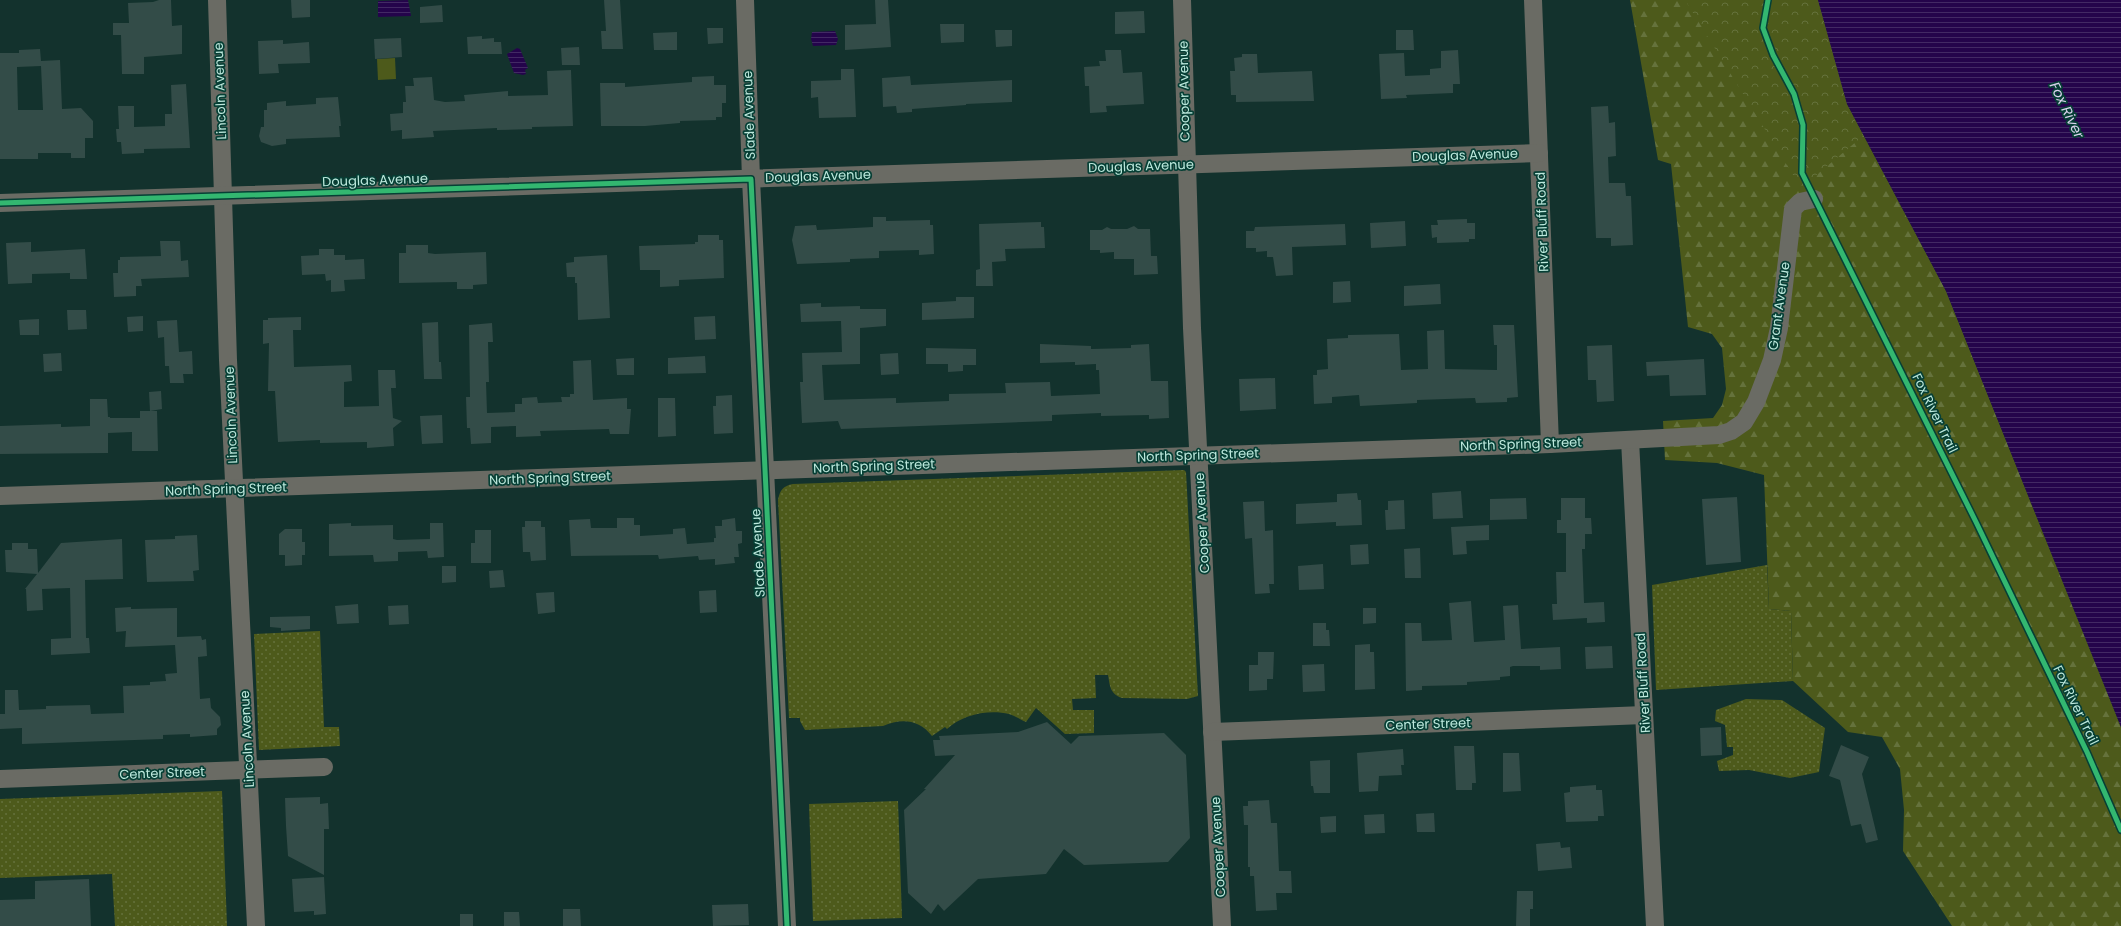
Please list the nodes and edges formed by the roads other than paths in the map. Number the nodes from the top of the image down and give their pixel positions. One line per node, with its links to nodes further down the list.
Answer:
1 (216, 0): 8 (street, Lincoln Avenue)
2 (744, 0): 7 (street, Slade Avenue)
3 (1182, 0): 6 (street, Cooper Avenue)
4 (1533, 0): 5 (street, River Bluff Road)
5 (1539, 153): 6 (street, Douglas Avenue); 13 (street, River Bluff Road)
6 (1186, 165): 7 (street, Douglas Avenue); 14 (street, Cooper Avenue)
7 (751, 178): 8 (street, Douglas Avenue); 15 (street, Slade Avenue)
8 (223, 195): 10 (street, Douglas Avenue); 16 (street, Lincoln Avenue)
9 (1814, 199): 11 (street, Grant Avenue)
10 (0, 203)
11 (1744, 422): 12 (street, North Spring Street)
12 (1630, 440): 13 (street, North Spring Street); 18 (street, River Bluff Road)
13 (1550, 444): 14 (street, North Spring Street)
14 (1198, 455): 15 (street, North Spring Street); 19 (street, Cooper Avenue)
15 (765, 470): 16 (street, North Spring Street); 24 (street, Slade Avenue)
16 (234, 489): 17 (street, North Spring Street); 21 (street, Lincoln Avenue)
17 (0, 496)
18 (1644, 715): 19 (street, Center Street); 26 (street, River Bluff Road)
19 (1212, 732): 25 (street, Cooper Avenue)
20 (324, 767): 21 (street, Center Street)
21 (248, 769): 22 (street, Center Street); 23 (street, Lincoln Avenue)
22 (0, 779)
23 (256, 926)
24 (787, 926)
25 (1222, 926)
26 (1656, 926)

